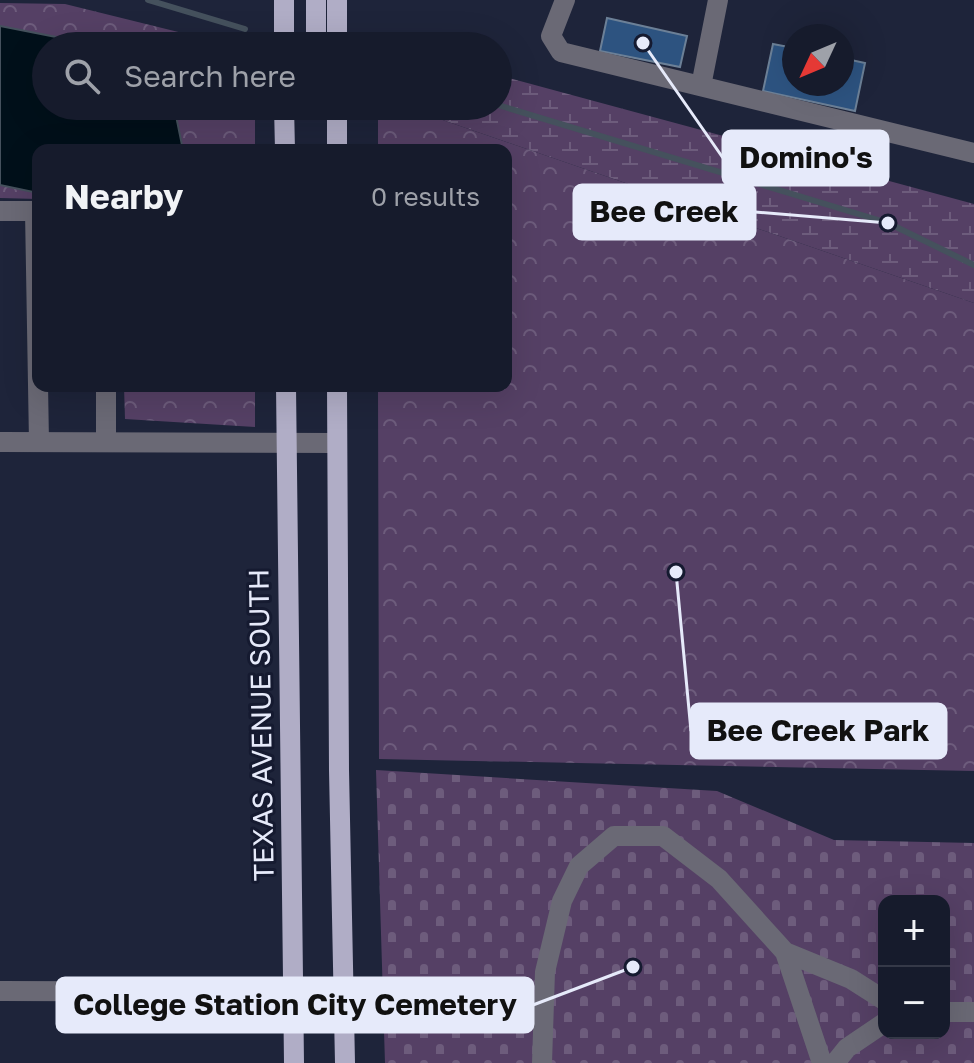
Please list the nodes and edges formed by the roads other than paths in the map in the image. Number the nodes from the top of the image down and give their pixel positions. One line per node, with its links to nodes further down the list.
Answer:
1 (284, 0): 6 (main road)
2 (316, 0): 7 (main road)
3 (337, 0): 8 (main road)
4 (565, 0): 9 (street)
5 (718, 0): 9 (street)
6 (284, 32)
7 (316, 32)
8 (337, 32)
9 (701, 86): 14 (street)
10 (284, 120): 12 (main road)
11 (337, 120): 13 (main road)
12 (285, 144)
13 (337, 144)
14 (974, 153)
15 (0, 211): 16 (street)
16 (32, 211)
17 (38, 392): 22 (street)
18 (106, 392): 23 (street)
19 (286, 392): 24 (main road, TEXAS AVENUE SOUTH)
20 (337, 392): 25 (main road)
21 (0, 442): 22 (street)
22 (39, 442): 23 (street)
23 (106, 442): 24 (street)
24 (287, 443): 25 (street); 28 (main road, TEXAS AVENUE SOUTH)
25 (337, 443): 29 (main road)
26 (785, 952): 30 (street); 36 (street); 37 (street)
27 (0, 991): 28 (street)
28 (293, 992): 29 (street); 34 (main road, TEXAS AVENUE SOUTH)
29 (343, 992): 35 (main road)
30 (878, 996)
31 (950, 1012): 32 (street)
32 (974, 1012)
33 (878, 1027): 38 (street)
34 (294, 1063)
35 (345, 1063)
36 (542, 1063)
37 (822, 1063)
38 (835, 1063)

